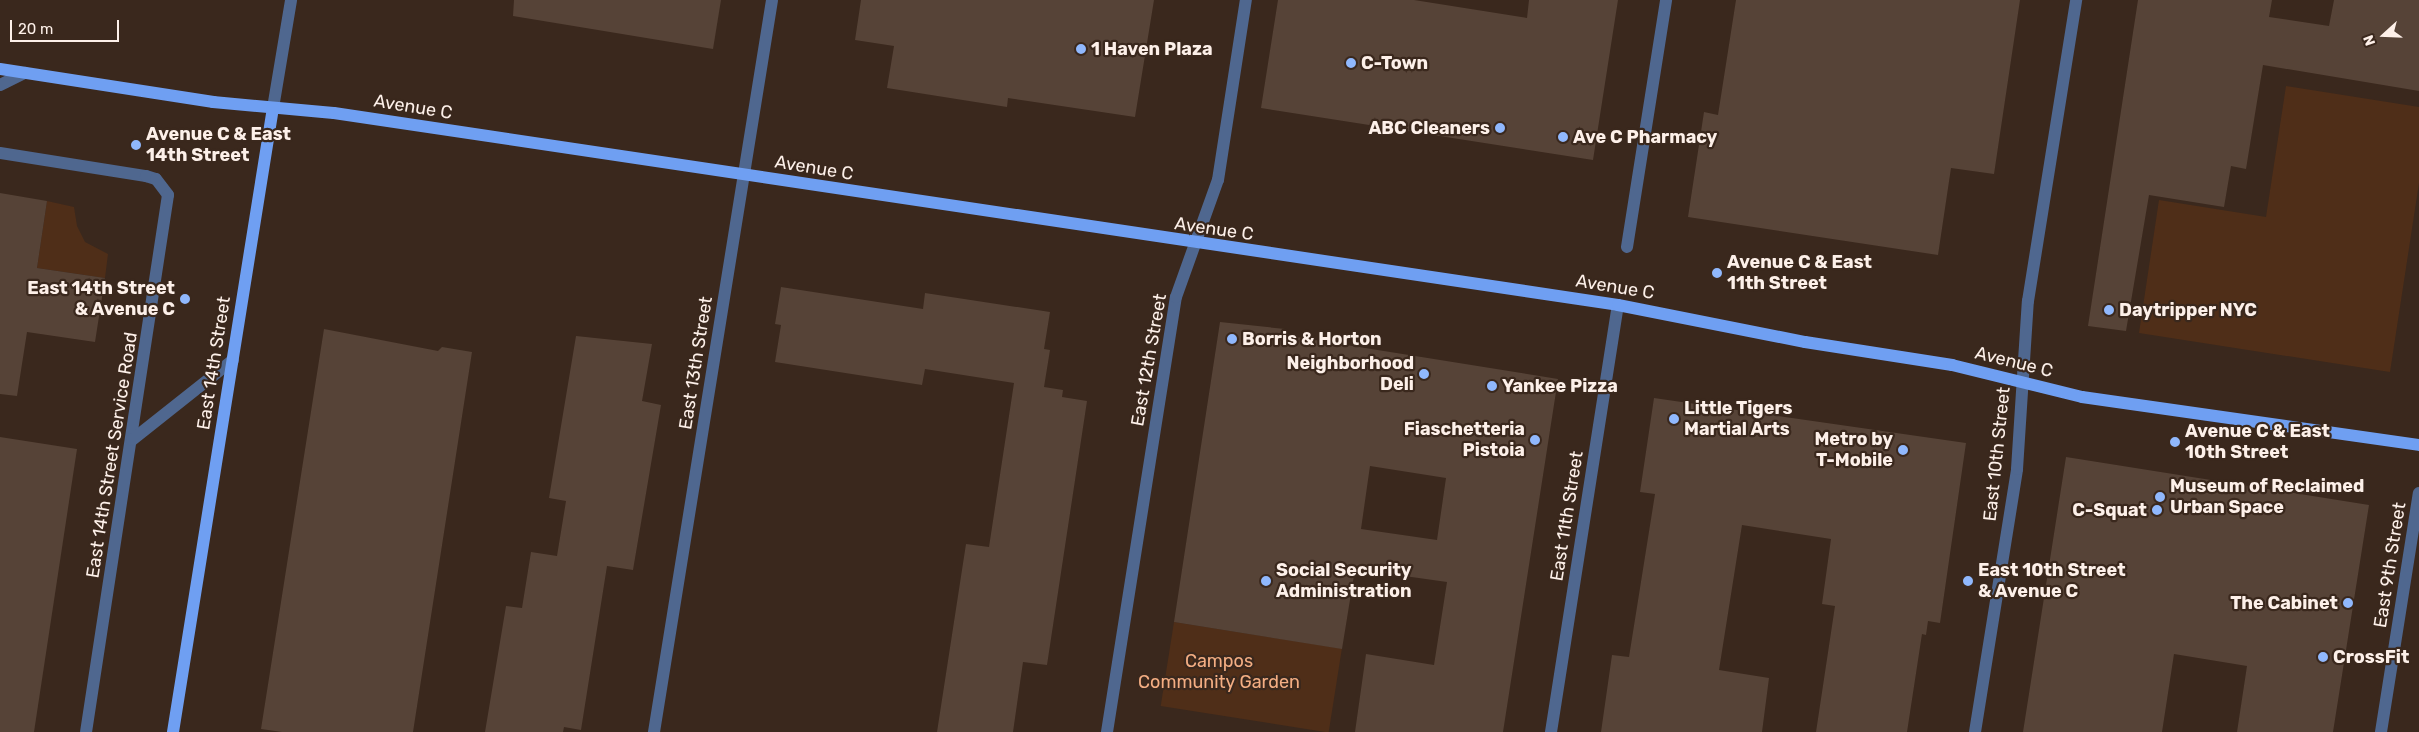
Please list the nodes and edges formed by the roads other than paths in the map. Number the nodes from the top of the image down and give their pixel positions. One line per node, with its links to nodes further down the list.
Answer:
1 (290, 0): 9 (street, East 14th Street)
2 (772, 0): 11 (street, East 13th Street)
3 (1246, 0): 12 (street, East 12th Street)
4 (1666, 0): 13 (street)
5 (2076, 0): 16 (street, East 10th Street)
6 (0, 69): 7 (main road, Avenue C)
7 (25, 73): 8 (street); 9 (main road, Avenue C)
8 (0, 85)
9 (273, 108): 11 (main road, Avenue C); 15 (main road, East 14th Street)
10 (0, 153): 17 (street, East 14th Street Service Road)
11 (744, 175): 12 (main road, Avenue C); 22 (street, East 13th Street)
12 (1195, 244): 14 (main road, Avenue C); 23 (street, East 12th Street)
13 (1627, 247)
14 (1618, 305): 16 (main road, Avenue C); 24 (street, East 11th Street)
15 (233, 360): 17 (street); 21 (main road, East 14th Street)
16 (2021, 382): 18 (main road, Avenue C); 25 (street, East 10th Street)
17 (132, 440): 20 (street, East 14th Street Service Road)
18 (2419, 445)
19 (2419, 493): 26 (street, East 9th Street)
20 (86, 732)
21 (172, 732)
22 (654, 732)
23 (1107, 732)
24 (1551, 732)
25 (1975, 732)
26 (2382, 732)

